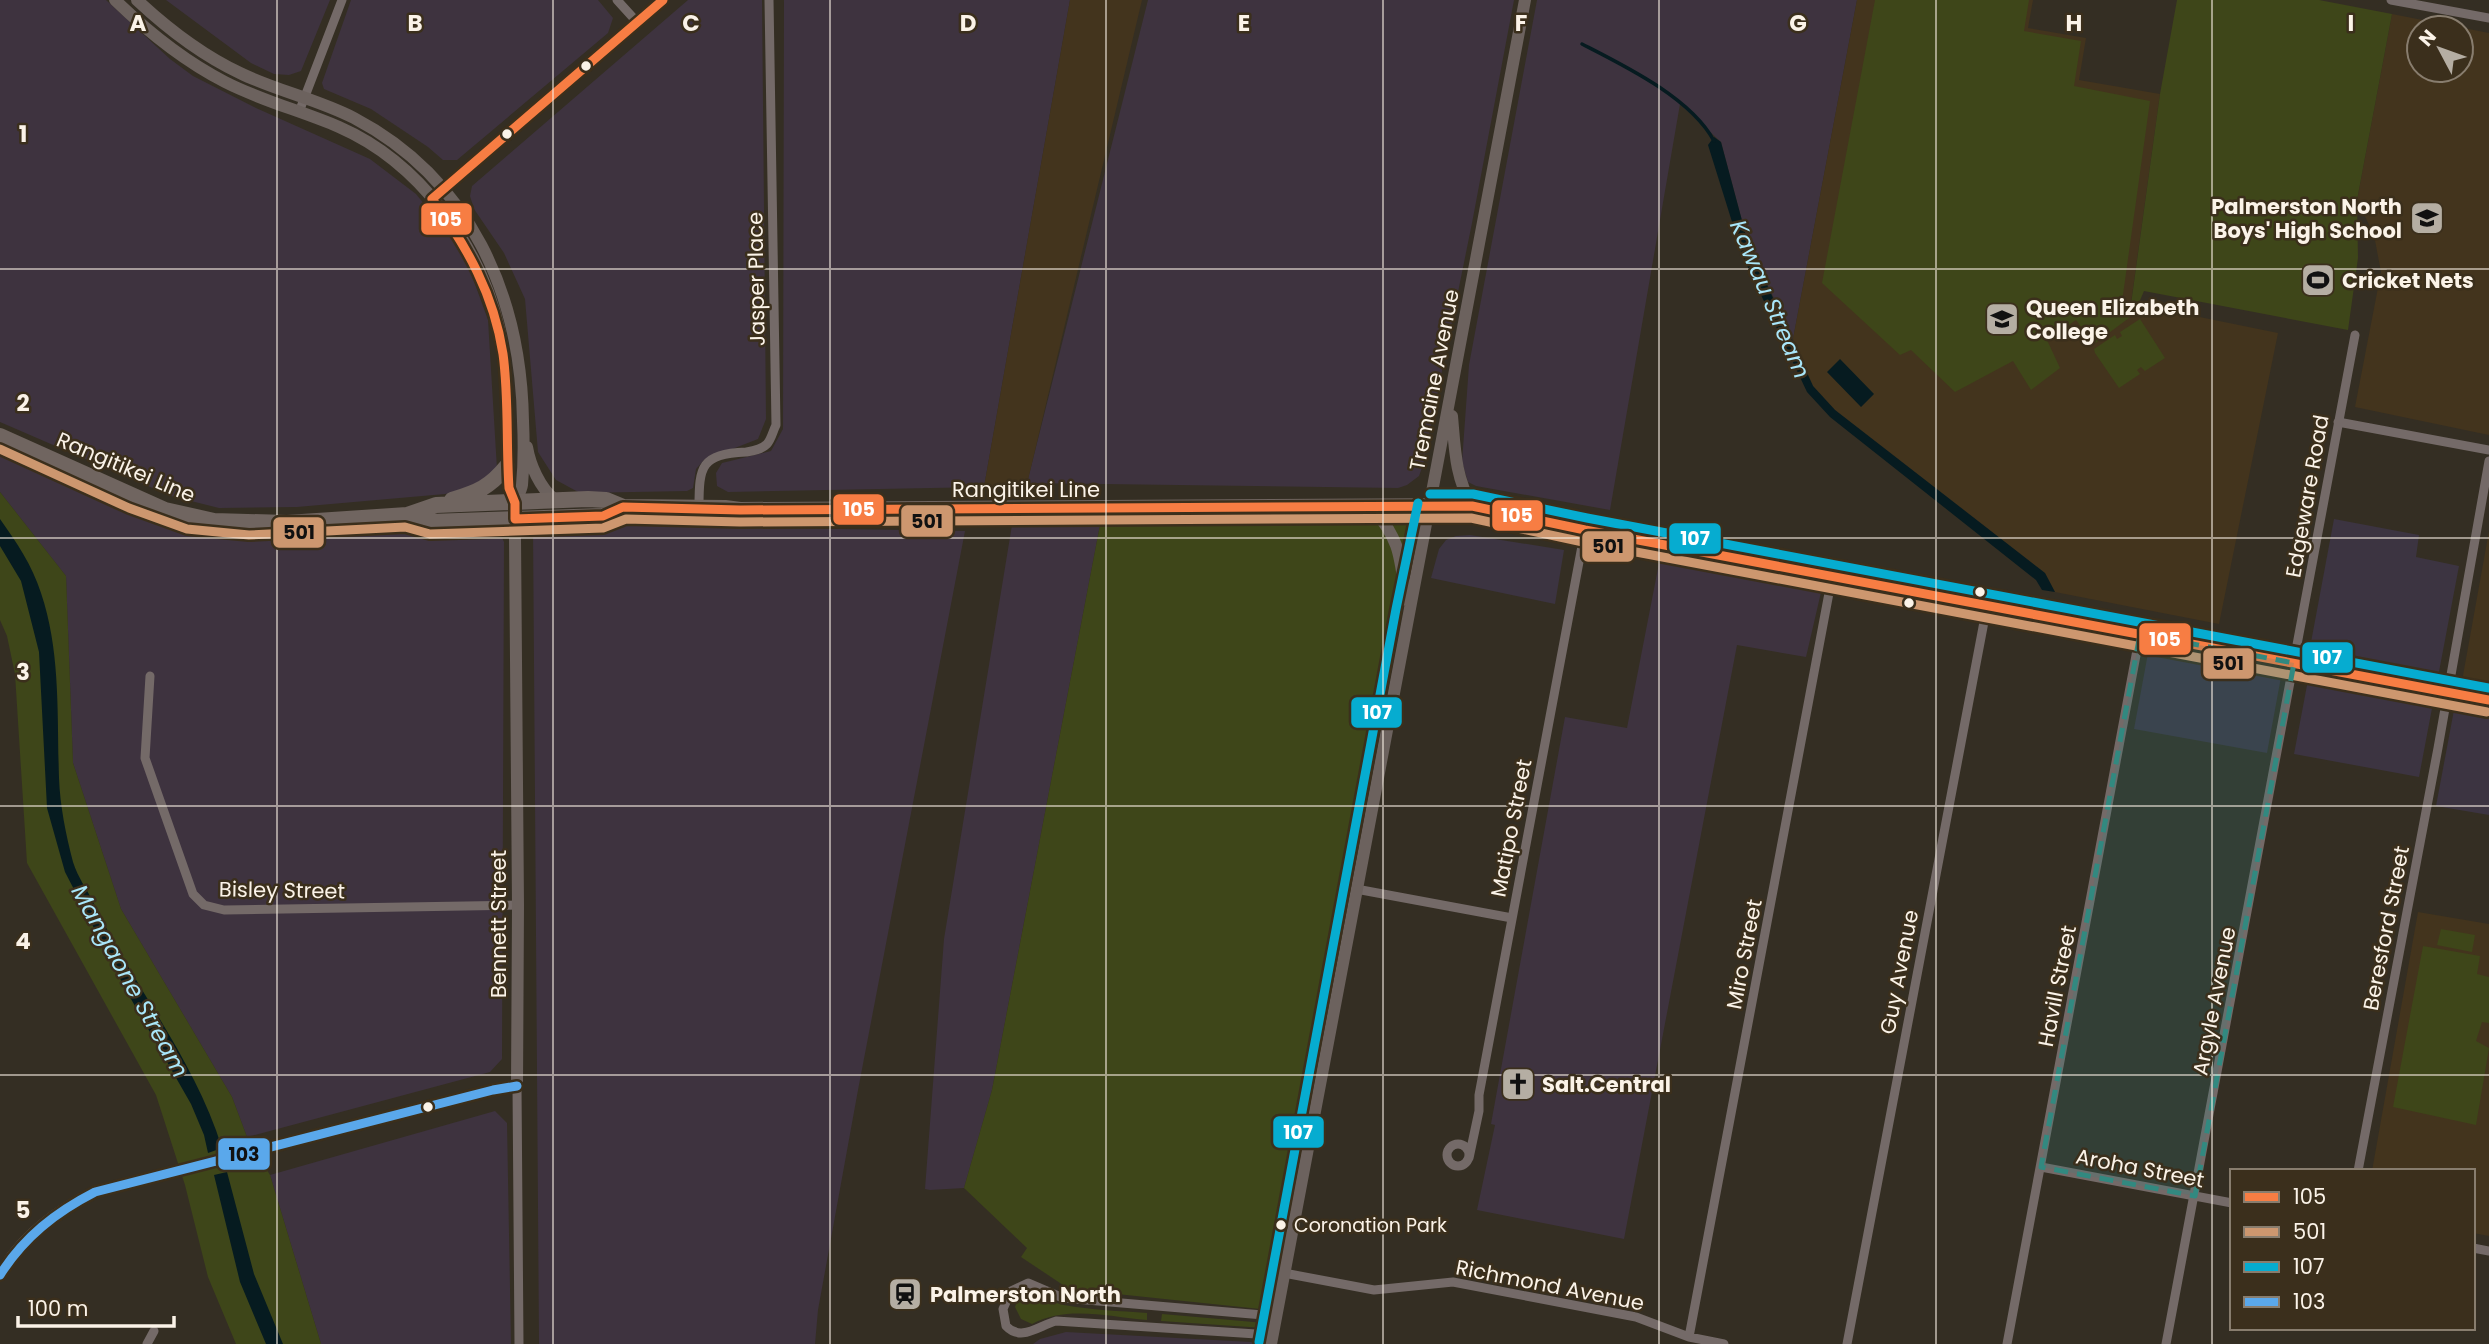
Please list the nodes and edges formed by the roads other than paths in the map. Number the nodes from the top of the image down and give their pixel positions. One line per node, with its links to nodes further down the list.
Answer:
1 (115, 0): 12 (main road)
2 (137, 0): 11 (main road)
3 (342, 0): 11 (street)
4 (617, 0): 10 (street)
5 (663, 0): 10 (main road)
6 (769, 0): 30 (street, Jasper Place)
7 (1525, 0): 18 (main road, Tremaine Avenue)
8 (2390, 0): 9 (street)
9 (2489, 18)
10 (637, 22): 13 (main road)
11 (305, 98): 12 (street); 13 (main road)
12 (299, 111): 14 (main road)
13 (443, 189): 14 (main road); 17 (main road)
14 (432, 199): 16 (main road)
15 (2355, 335): 20 (street, Edgeware Road)
16 (505, 380): 17 (main road); 24 (main road)
17 (521, 380): 19 (main road)
18 (1450, 398): 27 (main road, Tremaine Avenue); 28 (main road)
19 (523, 422): 25 (main road); 32 (main road)
20 (2338, 422): 22 (street); 39 (street, Edgeware Road)
21 (0, 436): 33 (highway, Rangitikei Line)
22 (2489, 450)
23 (2489, 461): 41 (street, Beresford Street)
24 (507, 466): 26 (highway); 32 (main road)
25 (555, 500): 29 (highway, Rangitikei Line); 32 (highway, Rangitikei Line)
26 (436, 505): 32 (highway, Rangitikei Line); 33 (highway, Rangitikei Line)
27 (1430, 506): 28 (highway, Rangitikei Line); 31 (highway, Rangitikei Line); 37 (main road, Tremaine Avenue)
28 (1472, 506): 34 (highway, Rangitikei Line)
29 (623, 507): 30 (highway, Rangitikei Line); 32 (highway, Rangitikei Line)
30 (699, 507): 31 (highway, Rangitikei Line)
31 (1372, 507): 37 (main road)
32 (515, 511): 33 (highway, Rangitikei Line); 44 (main road, Bennett Street)
33 (407, 514)
34 (1585, 530): 35 (highway, Rangitikei Line); 45 (street, Matipo Street)
35 (1832, 577): 36 (highway, Rangitikei Line); 59 (street, Miro Street)
36 (1987, 606): 38 (highway, Rangitikei Line); 64 (street, Guy Avenue)
37 (1408, 611): 43 (main road, Tremaine Avenue)
38 (2140, 634): 39 (highway, Rangitikei Line); 50 (street, Havill Street)
39 (2294, 663): 41 (highway, Rangitikei Line); 52 (street, Argyle Avenue)
40 (150, 676): 44 (street, Bisley Street)
41 (2448, 692): 42 (highway, Rangitikei Line); 51 (street, Beresford Street)
42 (2489, 700)
43 (1356, 889): 45 (street); 55 (main road, Tremaine Avenue)
44 (518, 905): 46 (main road, Bennett Street)
45 (1512, 918): 47 (street, Matipo Street)
46 (517, 1086): 54 (main road); 62 (street, Bennett Street)
47 (1475, 1133): 48 (street); 49 (street, Matipo Street)
48 (1463, 1145): 49 (street); 49 (street)
49 (1469, 1158)
50 (2041, 1167): 52 (street, Aroha Street); 65 (street, Havill Street)
51 (2358, 1169)
52 (2195, 1196): 53 (street, Aroha Street); 66 (street, Argyle Avenue)
53 (2230, 1203)
54 (4, 1259): 56 (main road)
55 (1284, 1273): 57 (main road, Tremaine Avenue); 59 (street, Richmond Avenue)
56 (0, 1275)
57 (1276, 1316): 60 (main road, Tremaine Avenue); 60 (street)
58 (153, 1331): 61 (street)
59 (1689, 1338): 63 (street, Richmond Avenue)
60 (1271, 1340)
61 (147, 1344)
62 (519, 1344)
63 (1724, 1344)
64 (1847, 1344)
65 (2007, 1344)
66 (2166, 1344)

